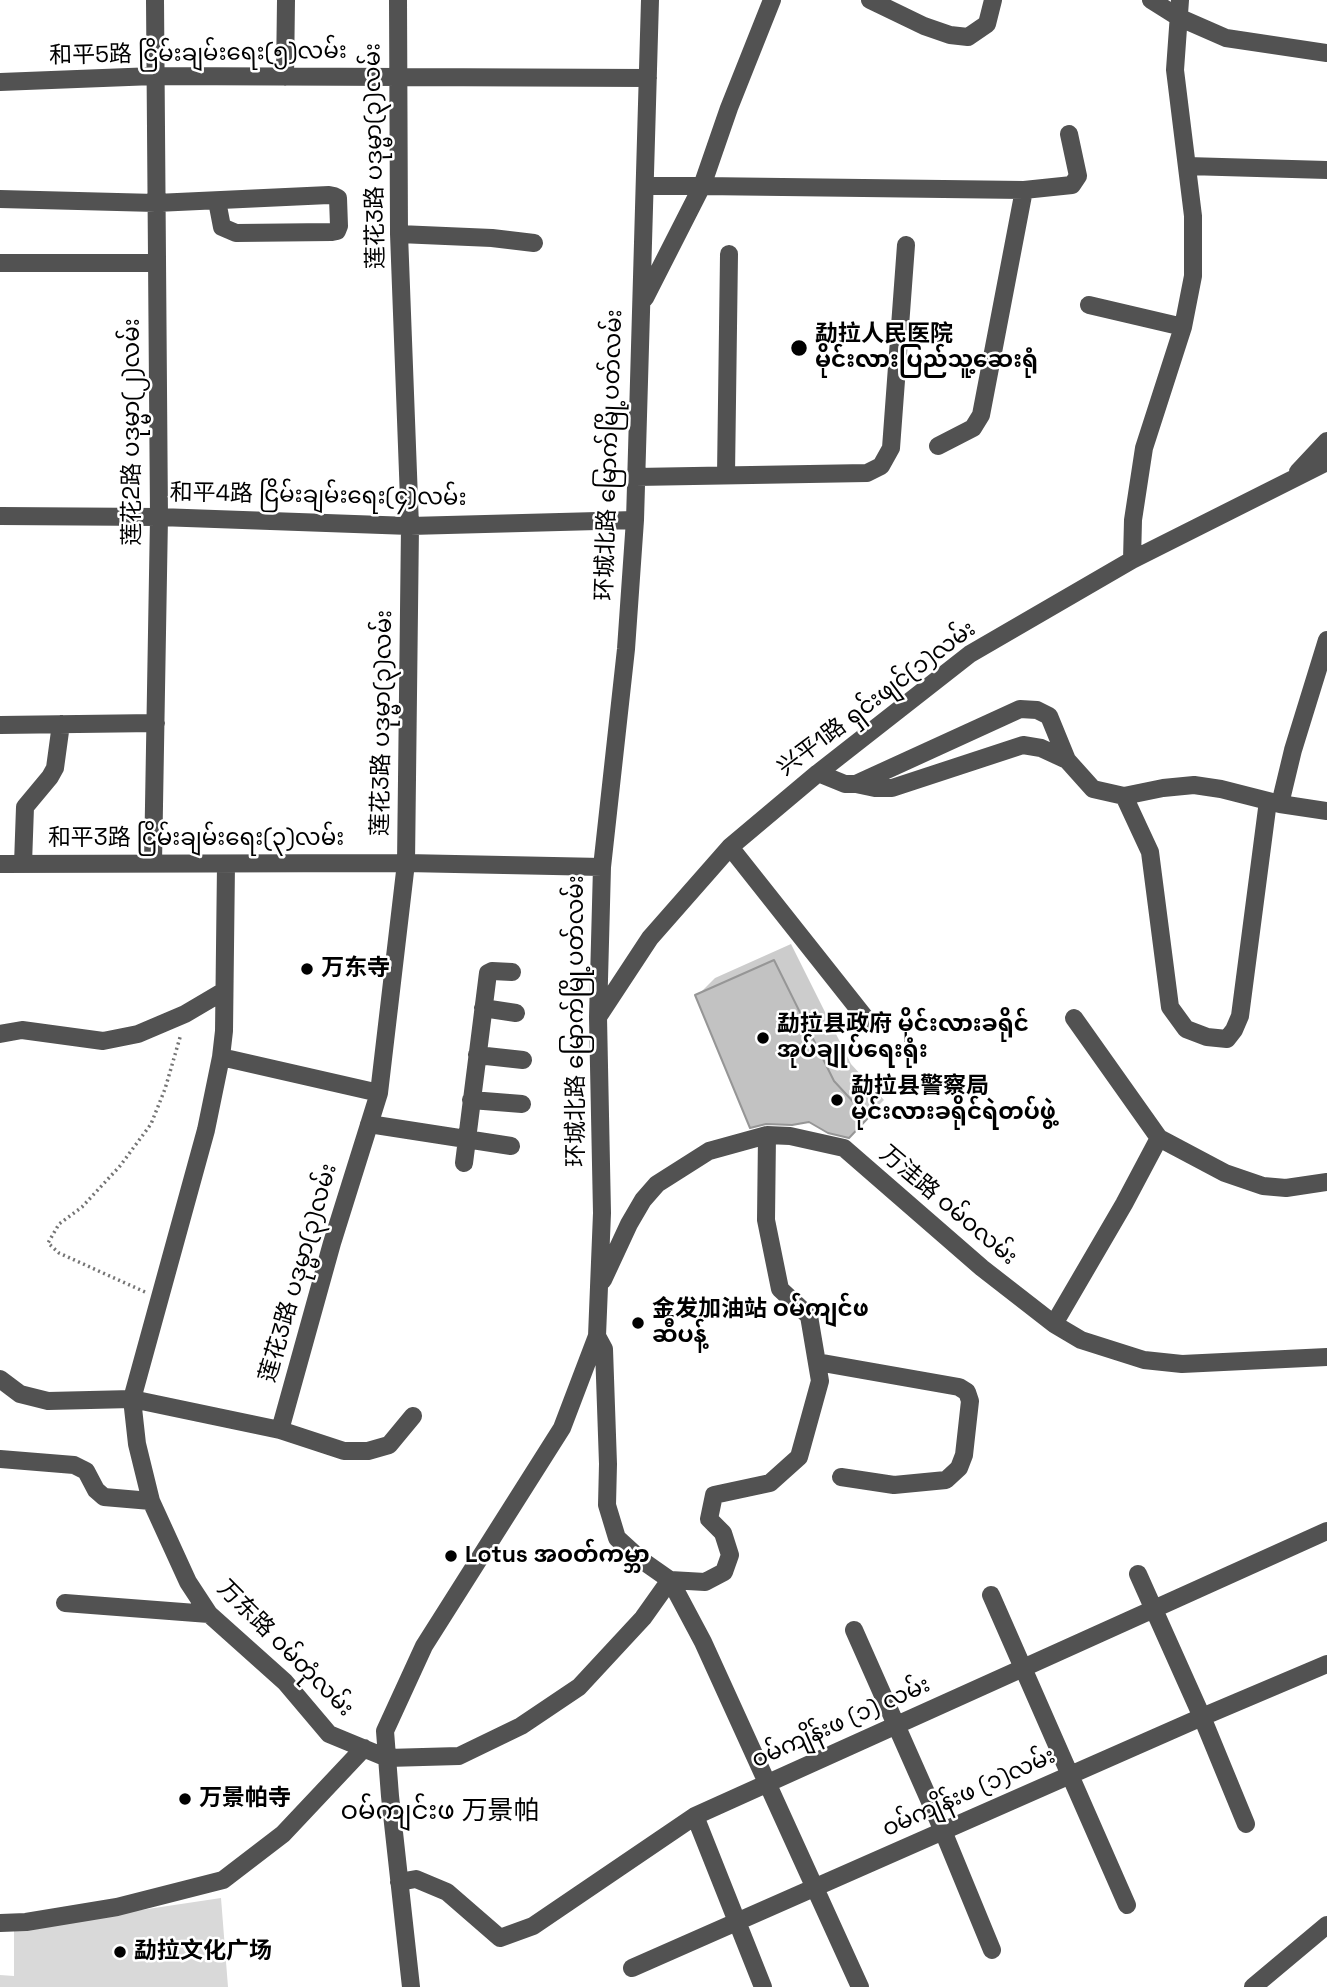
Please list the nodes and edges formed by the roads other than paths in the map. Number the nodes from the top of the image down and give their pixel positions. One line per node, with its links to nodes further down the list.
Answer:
1 (155, 0): 11 (street, 莲花2路 ပဒုမ္မာ(၂)လမ်း)
2 (286, 0): 12 (street)
3 (398, 0): 13 (street, 莲花3路 ပဒုမ္မာ(၃)လမ်း)
4 (650, 0): 14 (street, 环城北路 မြောက်မြို့ပတ်လမ်း)
5 (772, 0): 20 (street)
6 (870, 0): 7 (street)
7 (993, 0)
8 (1151, 0): 9 (street)
9 (1179, 8): 10 (street); 17 (street)
10 (1327, 53)
11 (154, 76): 12 (street, 和平5路 ငြိမ်းချမ်းရေး(၅)လမ်း); 15 (street, 和平5路 ငြိမ်းချမ်းရေး(၅)လမ်း); 24 (street, 莲花2路 ပဒုမ္မာ(၂)လမ်း)
12 (285, 77): 13 (street, 和平5路 ငြိမ်းချမ်းရေး(၅)လမ်း)
13 (397, 77): 14 (street, 和平5路 ငြိမ်းချမ်းရေး(၅)လမ်း); 25 (street, 莲花3路 ပဒုမ္မာ(၃)လမ်း)
14 (648, 78): 19 (street, 环城北路 မြောက်မြို့ပတ်လမ်း)
15 (0, 82)
16 (1069, 134): 21 (street)
17 (1187, 166): 18 (street); 33 (street)
18 (1327, 170)
19 (645, 186): 20 (street); 31 (street, 环城北路 မြောက်မြို့ပတ်လမ်း)
20 (702, 186): 21 (street); 31 (street)
21 (1024, 190): 35 (street)
22 (0, 199): 24 (street)
23 (217, 201): 23 (street); 24 (street)
24 (156, 203): 30 (street, 莲花2路 ပဒုမ္မာ(၂)လမ်း)
25 (398, 234): 26 (street); 43 (street, 莲花3路 ပဒုမ္မာ(၃)လမ်း)
26 (534, 243)
27 (906, 245): 37 (street)
28 (729, 254): 37 (street)
29 (0, 263): 30 (street)
30 (157, 263): 41 (street, 莲花2路 ပဒုမ္မာ(၂)လမ်း)
31 (641, 304): 38 (street, 环城北路 မြောက်မြို့ပတ်လမ်း)
32 (1089, 305): 33 (street)
33 (1183, 327): 44 (street)
34 (1327, 441): 39 (street)
35 (938, 446)
36 (1327, 462): 39 (street, 兴平1路 ရှင်းဖျင်(၁)လမ်း)
37 (726, 475): 38 (street)
38 (636, 477): 42 (street, 环城北路 မြောက်မြို့ပတ်လမ်း)
39 (1289, 482): 44 (street, 兴平1路 ရှင်းဖျင်(၁)လမ်း)
40 (0, 516): 41 (street, 和平4路 ငြိမ်းချမ်းရေး(၄)လမ်း)
41 (159, 517): 43 (street, 和平4路 ငြိမ်းချမ်းရေး(၄)လမ်း); 46 (street, 莲花2路 ပဒုမ္မာ(၂)လမ်း)
42 (635, 520): 43 (street, 和平4路 ငြိမ်းချမ်းရေး(၄)လမ်း); 61 (street, 环城北路 မြောက်မြို့ပတ်လမ်း)
43 (410, 526): 57 (street, 莲花3路 ပဒုမ္မာ(၃)လမ်း)
44 (1132, 560): 50 (street, 兴平1路 ရှင်းဖျင်(၁)လမ်း)
45 (1327, 640): 53 (street)
46 (156, 723): 47 (street); 56 (street, 莲花2路 ပဒုမ္မာ(၂)လမ်း)
47 (61, 724): 48 (street); 59 (street)
48 (0, 725)
49 (1067, 760): 51 (street); 51 (street); 52 (street)
50 (818, 773): 51 (street); 55 (street, 兴平1路 ရှင်းဖျင်(၁)လမ်း)
51 (856, 784)
52 (1124, 796): 53 (street); 53 (street)
53 (1274, 803): 54 (street)
54 (1327, 811)
55 (730, 847): 66 (street, 兴平1路 ရှင်းဖျင်(၁)လမ်း); 68 (street)
56 (153, 863): 59 (street, 和平3路 ငြိမ်းချမ်းရေး(၃)လမ်း); 60 (street, 和平3路 ငြိမ်းချမ်းရေး(၃)လမ်း)
57 (406, 863): 60 (street, 和平3路 ငြိမ်းချမ်းရေး(၃)လမ်း); 61 (street, 和平3路 ငြိမ်းချမ်းရေး(၃)လမ်း); 73 (street, 莲花3路 ပဒုမ္မာ(၃)လမ်း)
58 (0, 864): 59 (street, 和平3路 ငြိမ်းချမ်းရေး(၃)လမ်း)
59 (23, 864)
60 (226, 864): 63 (street)
61 (602, 867): 66 (street, 环城北路 မြောက်မြို့ပတ်လမ်း)
62 (512, 972): 64 (street)
63 (224, 991): 69 (street); 71 (street)
64 (482, 1008): 65 (street); 70 (street)
65 (516, 1013)
66 (598, 1017): 83 (street, 环城北路 မြောက်မြို့ပတ်လမ်း)
67 (1074, 1018): 78 (street)
68 (872, 1024)
69 (0, 1034)
70 (477, 1055): 72 (street); 74 (street)
71 (221, 1056): 73 (street); 89 (street)
72 (523, 1060)
73 (379, 1093): 76 (street, 莲花3路 ပဒုမ္မာ(၃)လမ်း)
74 (471, 1100): 75 (street); 79 (street)
75 (522, 1104)
76 (369, 1124): 79 (street); 91 (street, 莲花3路 ပဒုမ္မာ(၃)လမ်း)
77 (767, 1135): 83 (street, 万洼路 ဝမ်ဝလမ်း); 84 (street, 万洼路 ဝမ်ဝလမ်း); 87 (street)
78 (1158, 1138): 82 (street); 84 (street)
79 (466, 1141): 80 (street); 81 (street)
80 (511, 1146)
81 (464, 1163)
82 (1327, 1182)
83 (599, 1290): 85 (street, 环城北路 မြောက်မြို့ပတ်လမ်း)
84 (1054, 1324): 86 (street, 万洼路 ဝမ်ဝလမ်း)
85 (597, 1336): 97 (street); 108 (street, 环城北路 မြောက်မြို့ပတ်လမ်း)
86 (1327, 1357)
87 (817, 1362): 93 (street); 97 (street)
88 (0, 1379): 89 (street)
89 (132, 1399): 91 (street); 94 (street, 万东路 ဝမ်တုံလမ်း)
90 (413, 1416): 91 (street)
91 (280, 1430)
92 (0, 1459): 94 (street)
93 (841, 1477)
94 (151, 1501): 101 (street, 万东路 ဝမ်တုံလမ်း)
95 (1327, 1531): 100 (street, ဝမ်ကျိန်းဖ (၁) လမ်း)
96 (1138, 1574): 100 (street)
97 (670, 1580): 108 (street); 110 (street)
98 (991, 1595): 104 (street)
99 (65, 1603): 101 (street)
100 (1153, 1609): 104 (street, ဝမ်ကျိန်းဖ (၁) လမ်း); 105 (street)
101 (209, 1614): 107 (street, 万东路 ဝမ်တုံလမ်း)
102 (853, 1630): 106 (street)
103 (1327, 1664): 105 (street, ဝမ်ကျိန်းဖ (၁)လမ်း)
104 (1023, 1668): 106 (street, ဝမ်ကျိန်းဖ (၁) လမ်း); 109 (street)
105 (1202, 1717): 109 (street, ဝမ်ကျိန်းဖ (၁)လမ်း); 112 (street)
106 (896, 1725): 110 (street, ဝမ်ကျိန်းဖ (၁) လမ်း); 113 (street)
107 (364, 1748): 108 (street, 万东路 ဝမ်တုံလမ်း); 118 (street)
108 (387, 1758): 114 (street, 环城北路 မြောက်မြို့ပတ်လမ်း)
109 (1070, 1775): 113 (street, ဝမ်ကျိန်းဖ (၁)လမ်း); 116 (street)
110 (768, 1783): 111 (street, ဝမ်ကျိန်းဖ (၁) လမ်း); 115 (street)
111 (695, 1816): 114 (street, ဝမ်ကျိန်းဖ (၁) လမ်း); 117 (street)
112 (1246, 1824)
113 (943, 1831): 115 (street, ဝမ်ကျိန်းဖ (၁)လမ်း); 120 (street)
114 (400, 1882): 122 (street, 环城北路 မြောက်မြို့ပတ်လမ်း)
115 (816, 1887): 117 (street, ဝမ်ကျိန်းဖ (၁)လမ်း); 124 (street)
116 (1127, 1905)
117 (738, 1922): 121 (street, ဝမ်ကျိန်းဖ (၁)လမ်း); 123 (street)
118 (0, 1923)
119 (1327, 1925): 125 (street)
120 (992, 1950)
121 (632, 1968)
122 (411, 1987)
123 (763, 1987)
124 (860, 1987)
125 (1253, 1987)

